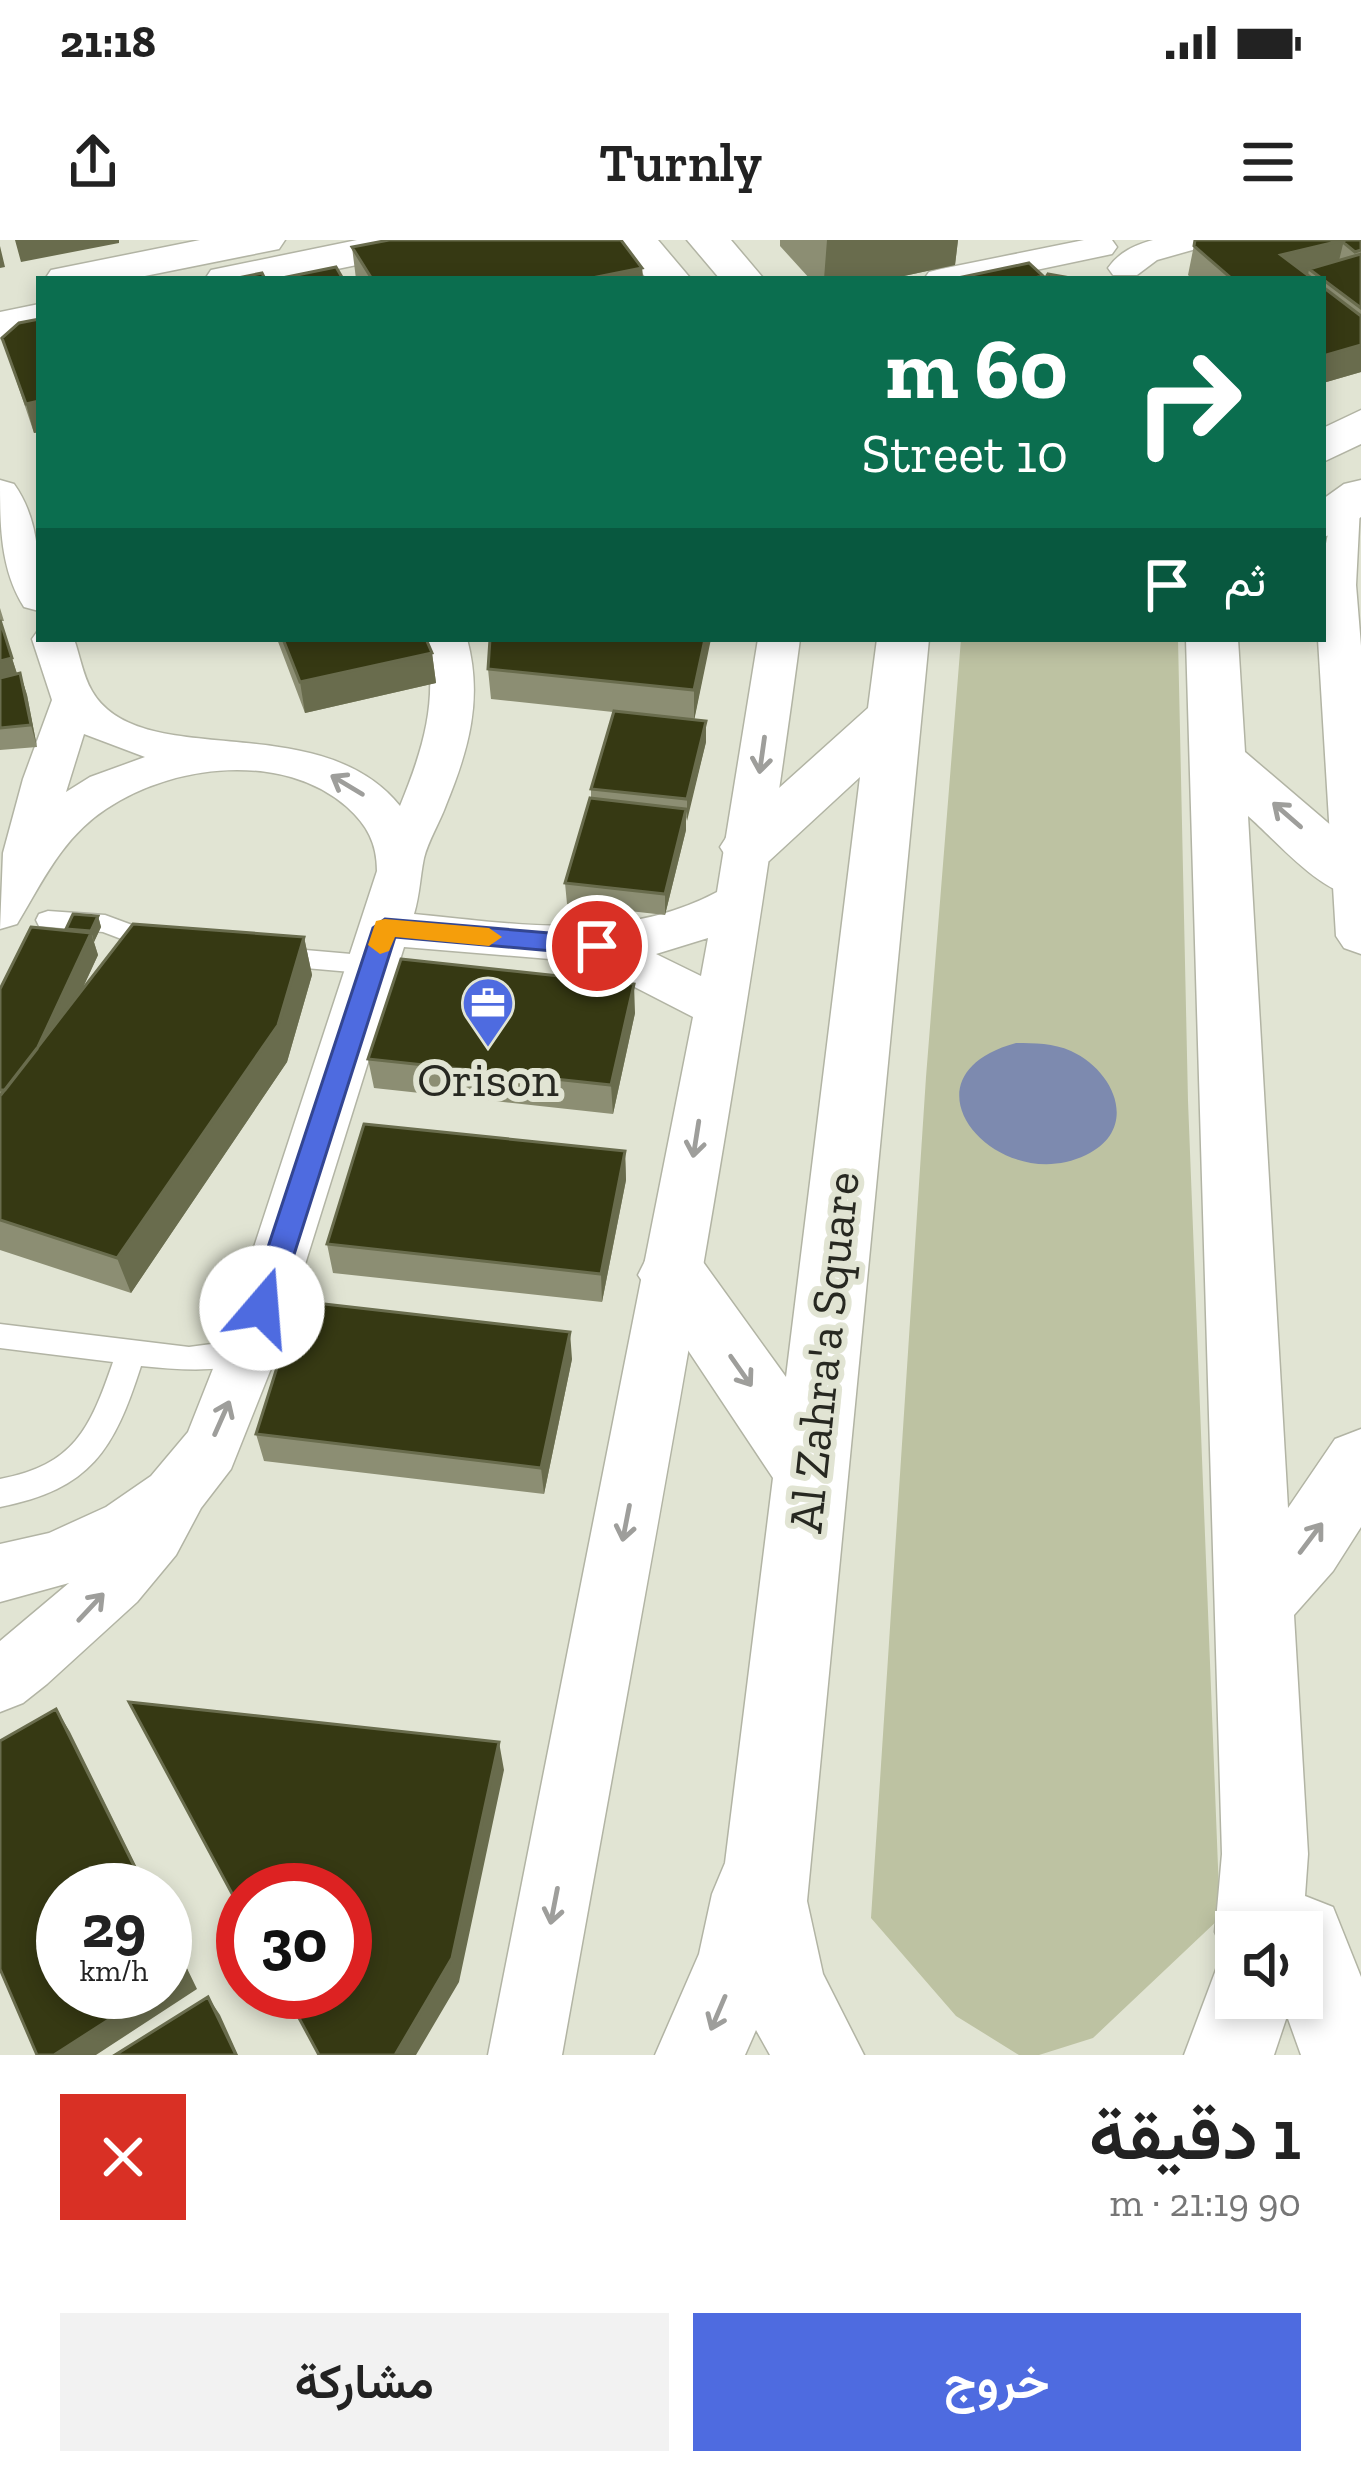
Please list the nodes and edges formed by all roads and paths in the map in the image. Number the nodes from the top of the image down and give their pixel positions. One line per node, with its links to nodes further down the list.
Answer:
1 (264, 240): 7 (main road)
2 (419, 240): 8 (main road)
3 (637, 240): 9 (main road)
4 (708, 240): 10 (main road)
5 (1191, 240): 6 (street)
6 (1114, 258): 11 (street)
7 (81, 276)
8 (241, 276)
9 (667, 276)
10 (740, 276)
11 (966, 276)
12 (0, 492): 15 (street)
13 (1361, 497): 14 (main road); 28 (street)
14 (1326, 520)
15 (32, 554)
16 (54, 642): 21 (street)
17 (447, 642): 25 (street)
18 (779, 642): 27 (street, one-way to 27)
19 (903, 642): 22 (main road, Al Zahra'a Square)
20 (1212, 642): 24 (main road)
21 (74, 701): 23 (street); 26 (street)
22 (897, 712): 27 (main road); 42 (main road, Al Zahra'a Square)
23 (211, 757): 25 (street, one-way to 23); 26 (street)
24 (1216, 757): 28 (main road, one-way to 24); 46 (main road)
25 (403, 854): 32 (street)
26 (24, 864): 29 (street)
27 (744, 874): 33 (street); 36 (street)
28 (1354, 877): 31 (street)
29 (0, 912)
30 (48, 920): 34 (lane)
31 (1361, 936)
32 (380, 946): 33 (street); 35 (lane); 39 (street)
33 (597, 946): 36 (street)
34 (182, 948)
35 (246, 953)
36 (718, 1007): 37 (street, one-way to 37)
37 (673, 1275): 42 (main road, one-way to 42); 54 (street, one-way to 54)
38 (0, 1336): 40 (lane)
39 (249, 1351): 40 (lane); 43 (street, one-way to 39)
40 (131, 1352): 44 (lane)
41 (1361, 1462): 46 (main road, one-way to 41)
42 (811, 1470): 49 (main road, Al Zahra'a Square)
43 (191, 1478): 45 (street); 47 (street, one-way to 43)
44 (0, 1492)
45 (0, 1574)
46 (1251, 1607): 48 (main road)
47 (0, 1681)
48 (1263, 1807): 50 (main road); 51 (main road)
49 (771, 1820): 55 (main road, one-way to 55); 56 (main road, Al Zahra'a Square)
50 (1260, 1911)
51 (1294, 1911)
52 (1323, 1994): 58 (main road)
53 (1241, 2019): 57 (main road)
54 (525, 2055)
55 (700, 2055)
56 (819, 2055)
57 (1229, 2055)
58 (1346, 2055)

